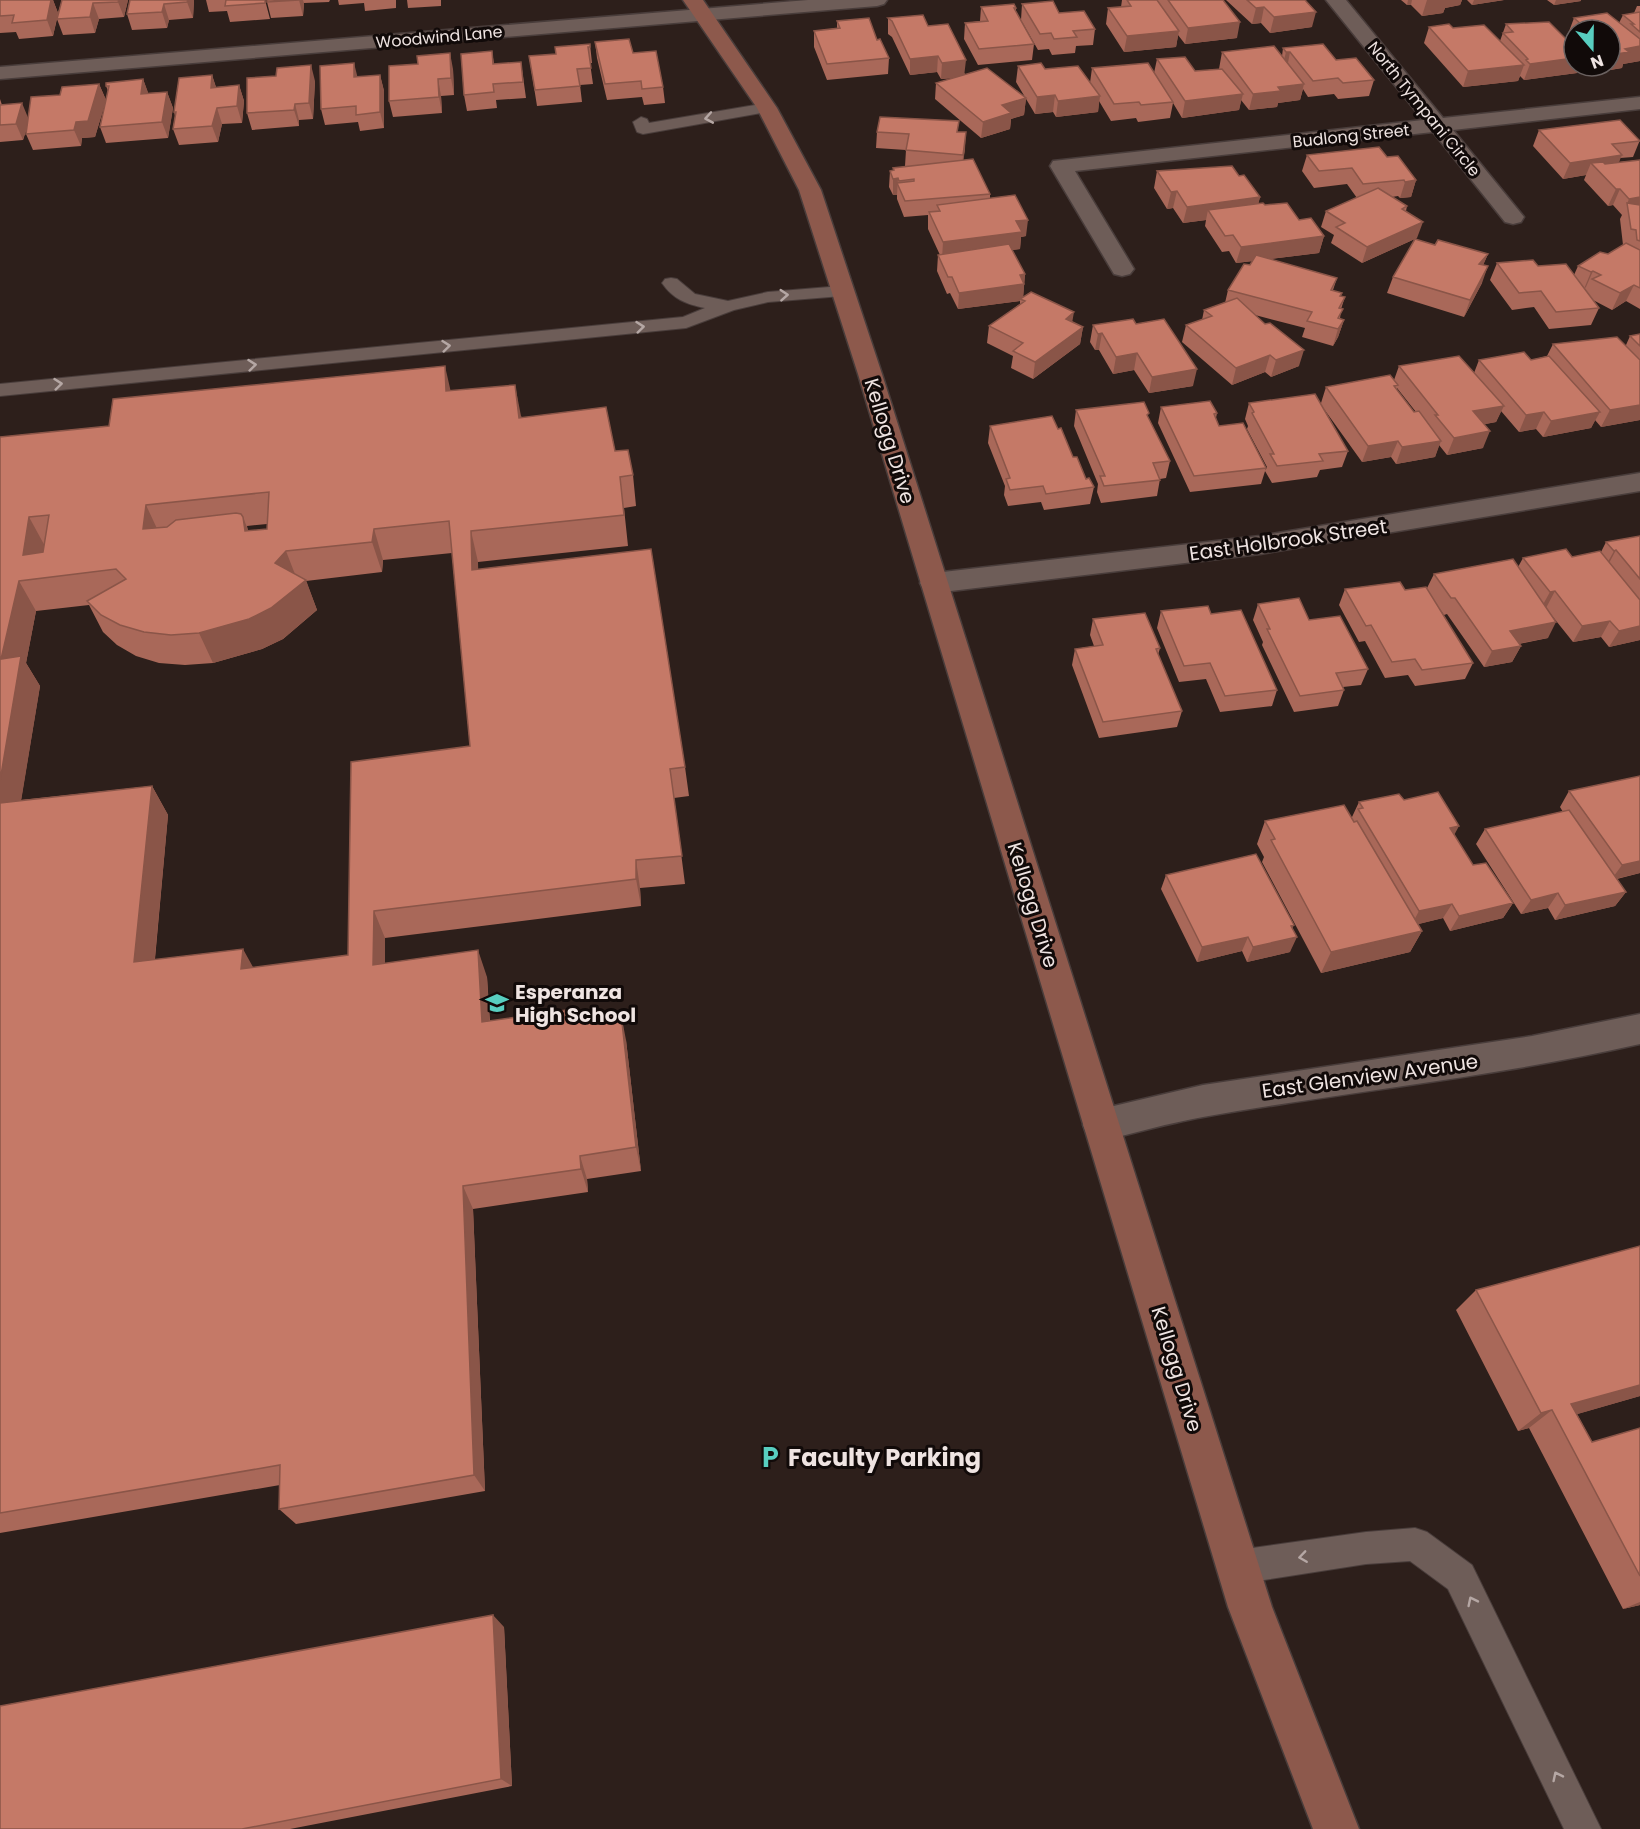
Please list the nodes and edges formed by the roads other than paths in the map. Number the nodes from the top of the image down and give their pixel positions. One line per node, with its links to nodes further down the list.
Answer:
1 (877, 0): 3 (street, Woodwind Lane)
2 (1336, 0): 8 (street, North Tympani Circle)
3 (698, 8): 4 (street, Woodwind Lane); 6 (main road, Kellogg Drive)
4 (0, 73)
5 (1640, 103): 8 (street, Budlong Street)
6 (766, 108): 7 (lane, one-way to 7); 12 (main road, Kellogg Drive)
7 (641, 122)
8 (1437, 126): 9 (street, North Tympani Circle); 10 (street, Budlong Street)
9 (1513, 217)
10 (1122, 269)
11 (671, 283): 13 (lane)
12 (842, 291): 13 (lane, one-way to 12); 16 (main road, Kellogg Drive)
13 (728, 306): 14 (lane, one-way to 13)
14 (0, 390)
15 (1640, 482): 16 (street, East Holbrook Street)
16 (934, 583): 18 (main road, Kellogg Drive)
17 (1640, 1029): 18 (street, East Glenview Avenue)
18 (1101, 1125): 19 (main road, Kellogg Drive)
19 (1238, 1567): 20 (main road, Kellogg Drive); 21 (lane, one-way to 19)
20 (1336, 1829)
21 (1583, 1829)

